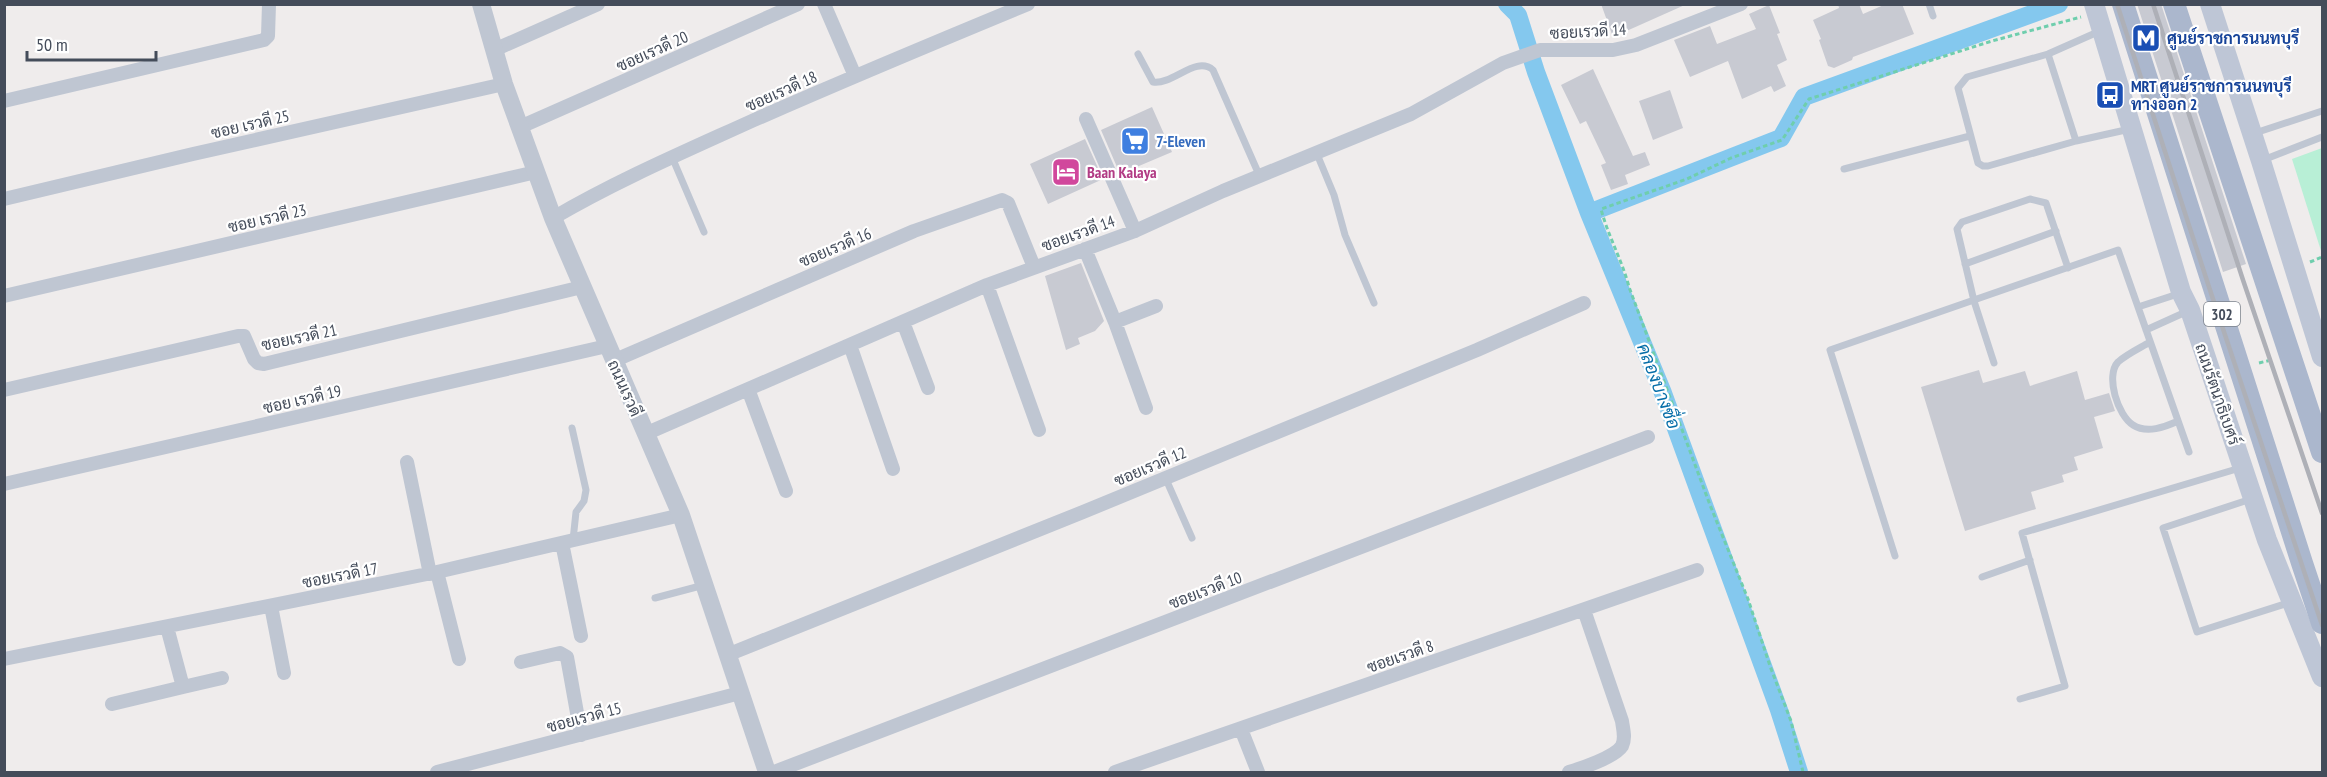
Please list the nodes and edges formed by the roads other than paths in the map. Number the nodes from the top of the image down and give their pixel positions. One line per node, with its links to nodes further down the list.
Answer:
1 (269, 4): 19 (street)
2 (481, 4): 14 (street, ถนนเรวดี)
3 (598, 4): 14 (street)
4 (798, 4): 22 (street, ซอยเรวดี 20)
5 (824, 4): 17 (street)
6 (1028, 4): 17 (street, ซอยเรวดี 18)
7 (1741, 4): 28 (street, ซอยเรวดี 14)
8 (1929, 4): 13 (lane)
9 (2123, 4): 91 (main road, ถนนรัตนาธิเบศร์ / 302)
10 (2174, 4): 70 (main road)
11 (2210, 4): 24 (main road)
12 (2097, 13): 16 (lane); 23 (main road, ถนนรัตนาธิเบศร์ / 302)
13 (1933, 16)
14 (494, 50): 18 (street, ถนนเรวดี)
15 (1138, 54): 33 (lane)
16 (2048, 54): 25 (lane); 27 (lane)
17 (855, 76): 29 (street, ซอยเรวดี 18)
18 (504, 84): 22 (street, ถนนเรวดี); 34 (street, ซอย เรวดี 25)
19 (4, 101)
20 (2322, 111): 24 (lane)
21 (1086, 118): 36 (street)
22 (520, 127): 32 (street, ถนนเรวดี)
23 (2132, 128): 27 (lane); 47 (main road, ถนนรัตนาธิเบศร์ / 302)
24 (2253, 134): 30 (main road)
25 (1970, 136): 27 (lane); 31 (lane)
26 (2322, 137): 30 (lane)
27 (2076, 141)
28 (1317, 154): 33 (street, ซอยเรวดี 14); 48 (lane)
29 (672, 158): 35 (street, ซอยเรวดี 18); 38 (lane)
30 (2261, 161): 58 (main road)
31 (1844, 169)
32 (536, 172): 35 (street, ถนนเรวดี); 45 (street, ซอย เรวดี 23)
33 (1260, 177): 36 (street, ซอยเรวดี 14)
34 (4, 199)
35 (554, 218): 44 (street, ถนนเรวดี)
36 (1135, 231): 39 (street, ซอยเรวดี 14)
37 (2056, 231): 40 (lane); 40 (lane); 42 (lane)
38 (704, 232)
39 (1085, 249): 41 (street, ซอยเรวดี 14); 53 (street)
40 (1965, 264): 46 (lane)
41 (1034, 267): 43 (street, ซอยเรวดี 14); 57 (street, ซอยเรวดี 16)
42 (2068, 268): 46 (lane); 51 (lane)
43 (987, 285): 52 (street, ซอยเรวดี 14); 66 (street)
44 (582, 287): 57 (street, ถนนเรวดี); 62 (street, ซอยเรวดี 21)
45 (4, 296)
46 (1974, 301): 59 (lane); 81 (lane)
47 (2186, 301): 51 (lane); 54 (lane); 72 (main road, ถนนรัตนาธิเบศร์ / 302)
48 (1374, 303)
49 (1584, 303): 74 (street, ซอยเรวดี 12)
50 (1156, 306): 53 (street)
51 (2138, 307): 54 (lane)
52 (903, 322): 56 (street, ซอยเรวดี 14); 60 (street)
53 (1115, 322): 63 (street)
54 (2146, 330): 55 (lane)
55 (2150, 342): 64 (lane); 64 (lane)
56 (850, 345): 61 (street, ซอยเรวดี 14); 73 (street)
57 (610, 353): 67 (street, ถนนเรวดี); 75 (street, ซอย เรวดี 19)
58 (2321, 353)
59 (1994, 363)
60 (928, 388)
61 (748, 389): 67 (street, ซอยเรวดี 14); 76 (street)
62 (4, 390)
63 (1146, 408)
64 (2178, 421): 69 (lane)
65 (572, 428): 80 (lane)
66 (1039, 430)
67 (645, 434): 78 (street, ถนนเรวดี)
68 (1648, 437): 109 (street, ซอยเรวดี 10)
69 (2188, 452)
70 (2322, 452)
71 (407, 462): 84 (street)
72 (2243, 467): 77 (main road, ถนนรัตนาธิเบศร์ / 302); 82 (lane)
73 (893, 469)
74 (1165, 477): 79 (lane); 94 (street, ซอยเรวดี 12)
75 (4, 484)
76 (786, 491)
77 (2253, 498): 88 (main road, ถนนรัตนาธิเบศร์ / 302); 88 (lane)
78 (681, 515): 80 (street, ซอยเรวดี 17); 86 (street, ถนนเรวดี)
79 (1192, 538)
80 (567, 542): 84 (street, ซอยเรวดี 17); 93 (street)
81 (1895, 556)
82 (2030, 560): 85 (lane); 103 (lane)
83 (1696, 570): 90 (street, ซอยเรวดี 8)
84 (433, 573): 89 (street, ซอยเรวดี 17); 96 (street)
85 (1982, 577)
86 (704, 585): 87 (lane); 94 (street, ถนนเรวดี)
87 (655, 598)
88 (2290, 602): 99 (main road, ถนนรัตนาธิเบศร์ / 302)
89 (271, 606): 92 (street, ซอยเรวดี 17); 98 (street)
90 (1584, 610): 105 (street, ซอยเรวดี 8); 112 (street)
91 (2322, 623)
92 (167, 627): 95 (street, ซอยเรวดี 17); 101 (street)
93 (581, 636)
94 (727, 655): 102 (street, ถนนเรวดี)
95 (4, 659)
96 (459, 659)
97 (521, 662): 106 (street)
98 (284, 673)
99 (2322, 677)
100 (222, 678): 101 (street)
101 (183, 687): 104 (street)
102 (740, 693): 106 (street, ซอยเรวดี 15); 108 (street, ถนนเรวดี)
103 (2020, 699)
104 (112, 704)
105 (1241, 729): 110 (street, ซอยเรวดี 8); 111 (street)
106 (581, 735): 107 (street, ซอยเรวดี 15)
107 (437, 772)
108 (767, 772)
109 (774, 772)
110 (1115, 772)
111 (1258, 772)
112 (1569, 772)

